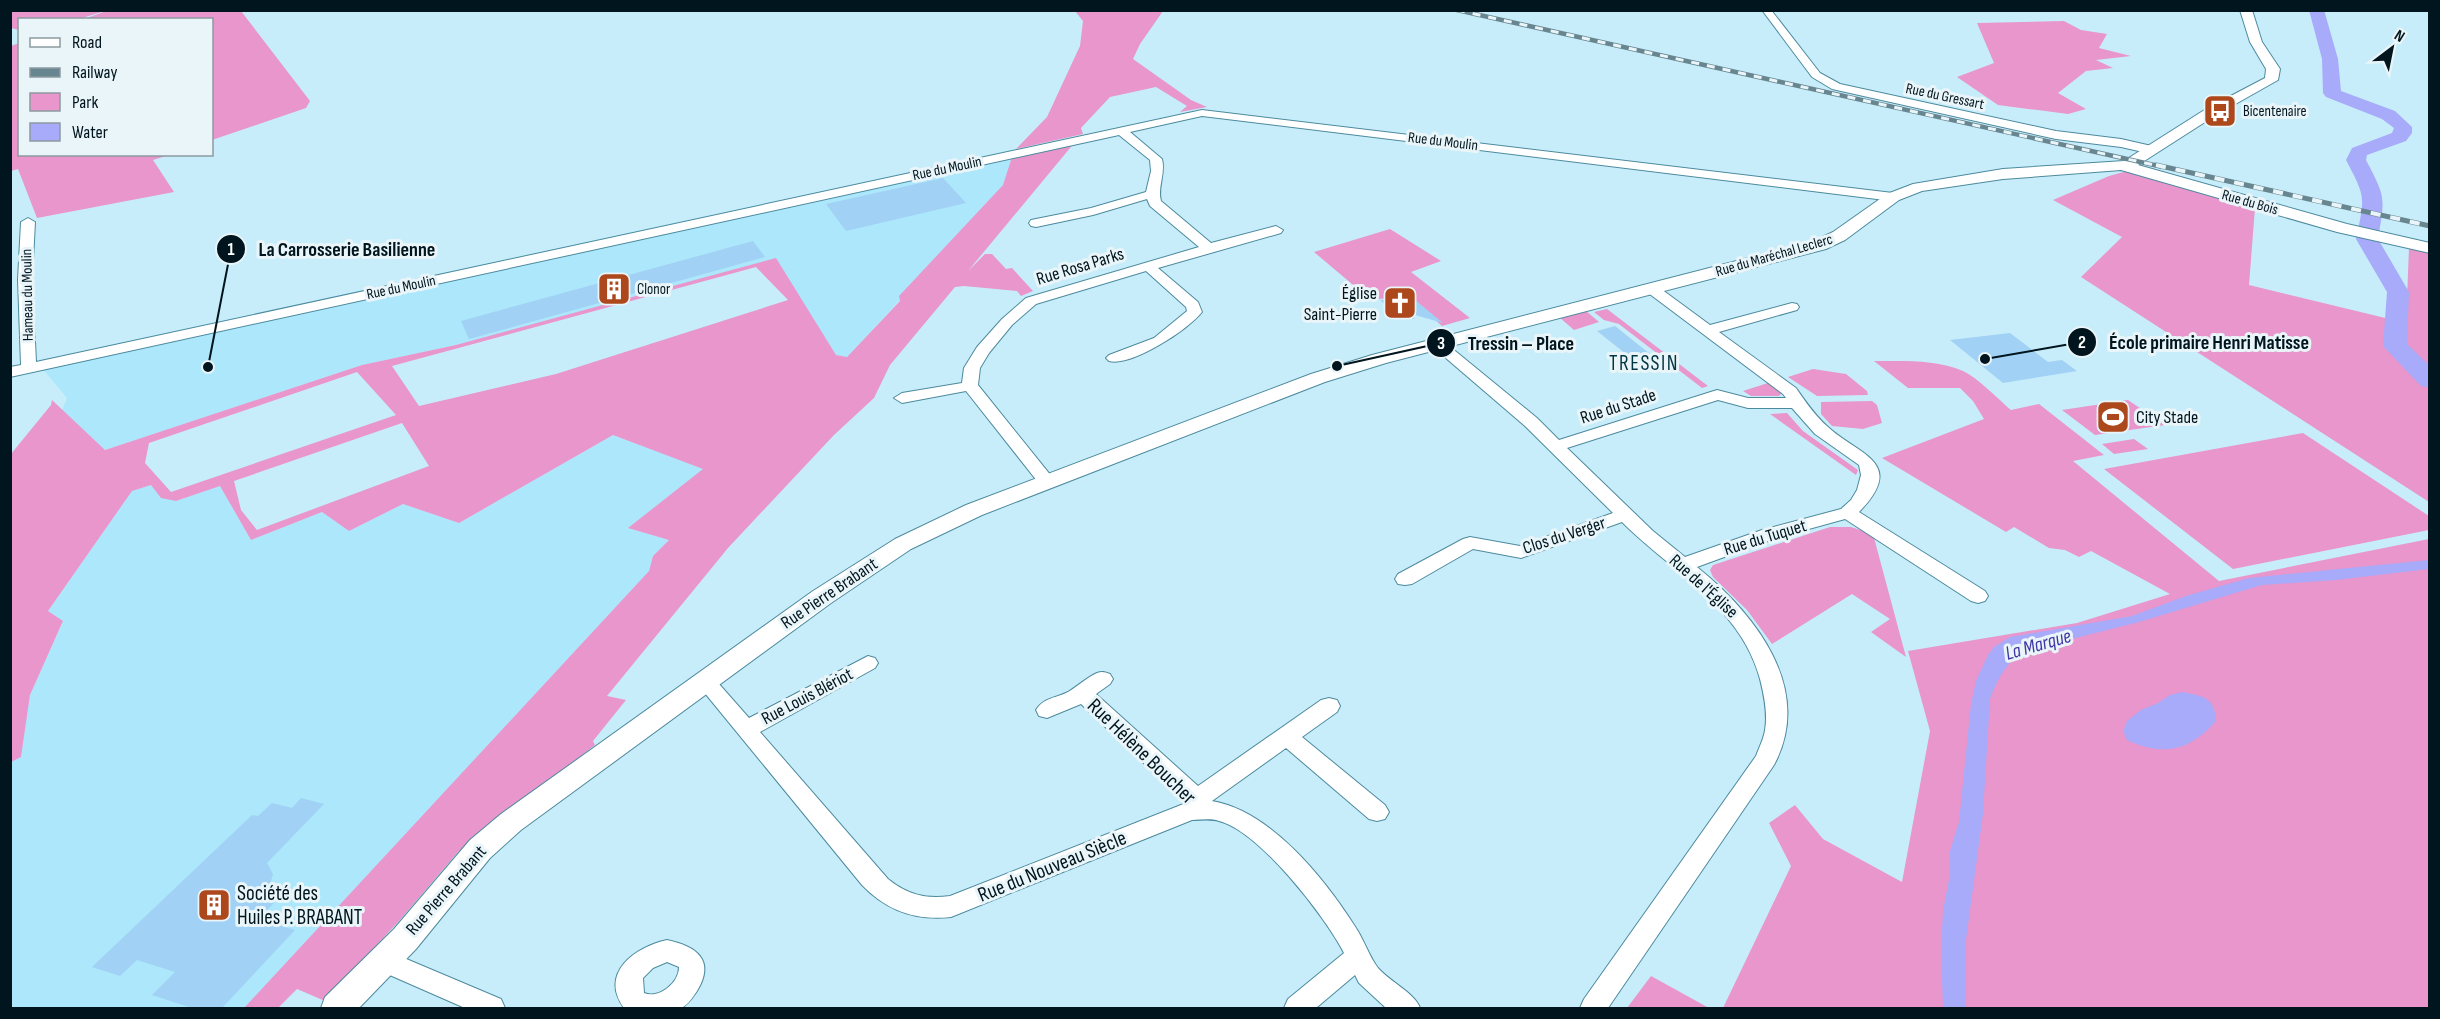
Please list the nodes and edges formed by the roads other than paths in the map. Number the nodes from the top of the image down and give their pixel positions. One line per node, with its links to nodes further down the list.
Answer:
1 (1766, 10): 4 (street, Rue du Gressart)
2 (2246, 10): 4 (street)
3 (1120, 130): 6 (street); 7 (street, Rue du Moulin); 19 (street, Rue du Moulin)
4 (2152, 150): 5 (street)
5 (2123, 166): 7 (street, Rue du Maréchal Leclerc); 12 (street, Rue du Bois)
6 (1152, 194): 9 (street); 11 (street)
7 (1893, 197): 14 (street, Rue du Maréchal Leclerc)
8 (28, 222): 19 (street, Hameau du Moulin)
9 (1036, 223)
10 (1276, 230): 11 (street, Rue Rosa Parks)
11 (1209, 248): 13 (street, Rue Rosa Parks)
12 (2430, 248)
13 (1148, 266): 18 (street); 21 (street, Rue Rosa Parks)
14 (1652, 289): 16 (street); 17 (street, Rue du Maréchal Leclerc)
15 (1792, 307): 16 (street)
16 (1708, 330): 23 (street)
17 (1431, 346): 24 (street, Rue de l'Église); 25 (street, Rue Pierre Brabant)
18 (1114, 358)
19 (29, 368): 20 (street, Rue du Moulin)
20 (10, 372)
21 (970, 386): 22 (street); 25 (street)
22 (902, 398)
23 (1796, 403): 24 (street, Rue du Stade); 26 (street)
24 (1557, 446): 27 (street, Rue de l'Église)
25 (1047, 482): 33 (street, Rue Pierre Brabant)
26 (1848, 513): 28 (street, Rue du Tuquet); 30 (street)
27 (1625, 515): 28 (street, Rue de l'Église); 29 (street, Clos du Verger)
28 (1683, 565): 47 (street, Rue de l'Église)
29 (1405, 579)
30 (1978, 596)
31 (868, 663): 37 (street, Rue Louis Blériot)
32 (1103, 679): 34 (street, Rue Hélène Boucher)
33 (705, 681): 37 (street, Rue du Nouveau Siècle); 42 (street, Rue Pierre Brabant)
34 (1082, 693): 36 (street, Rue Hélène Boucher); 39 (street, Rue Hélène Boucher)
35 (1329, 706): 38 (street)
36 (1047, 710)
37 (747, 729): 39 (street, Rue du Nouveau Siècle)
38 (1287, 736): 39 (street); 40 (street)
39 (1199, 804): 41 (street, Rue du Nouveau Siècle)
40 (1377, 812)
41 (1358, 957): 45 (street); 46 (street, Rue du Nouveau Siècle)
42 (385, 961): 43 (street, Rue Pierre Brabant); 44 (street)
43 (337, 1008)
44 (492, 1008)
45 (1297, 1008)
46 (1407, 1008)
47 (1593, 1008)

